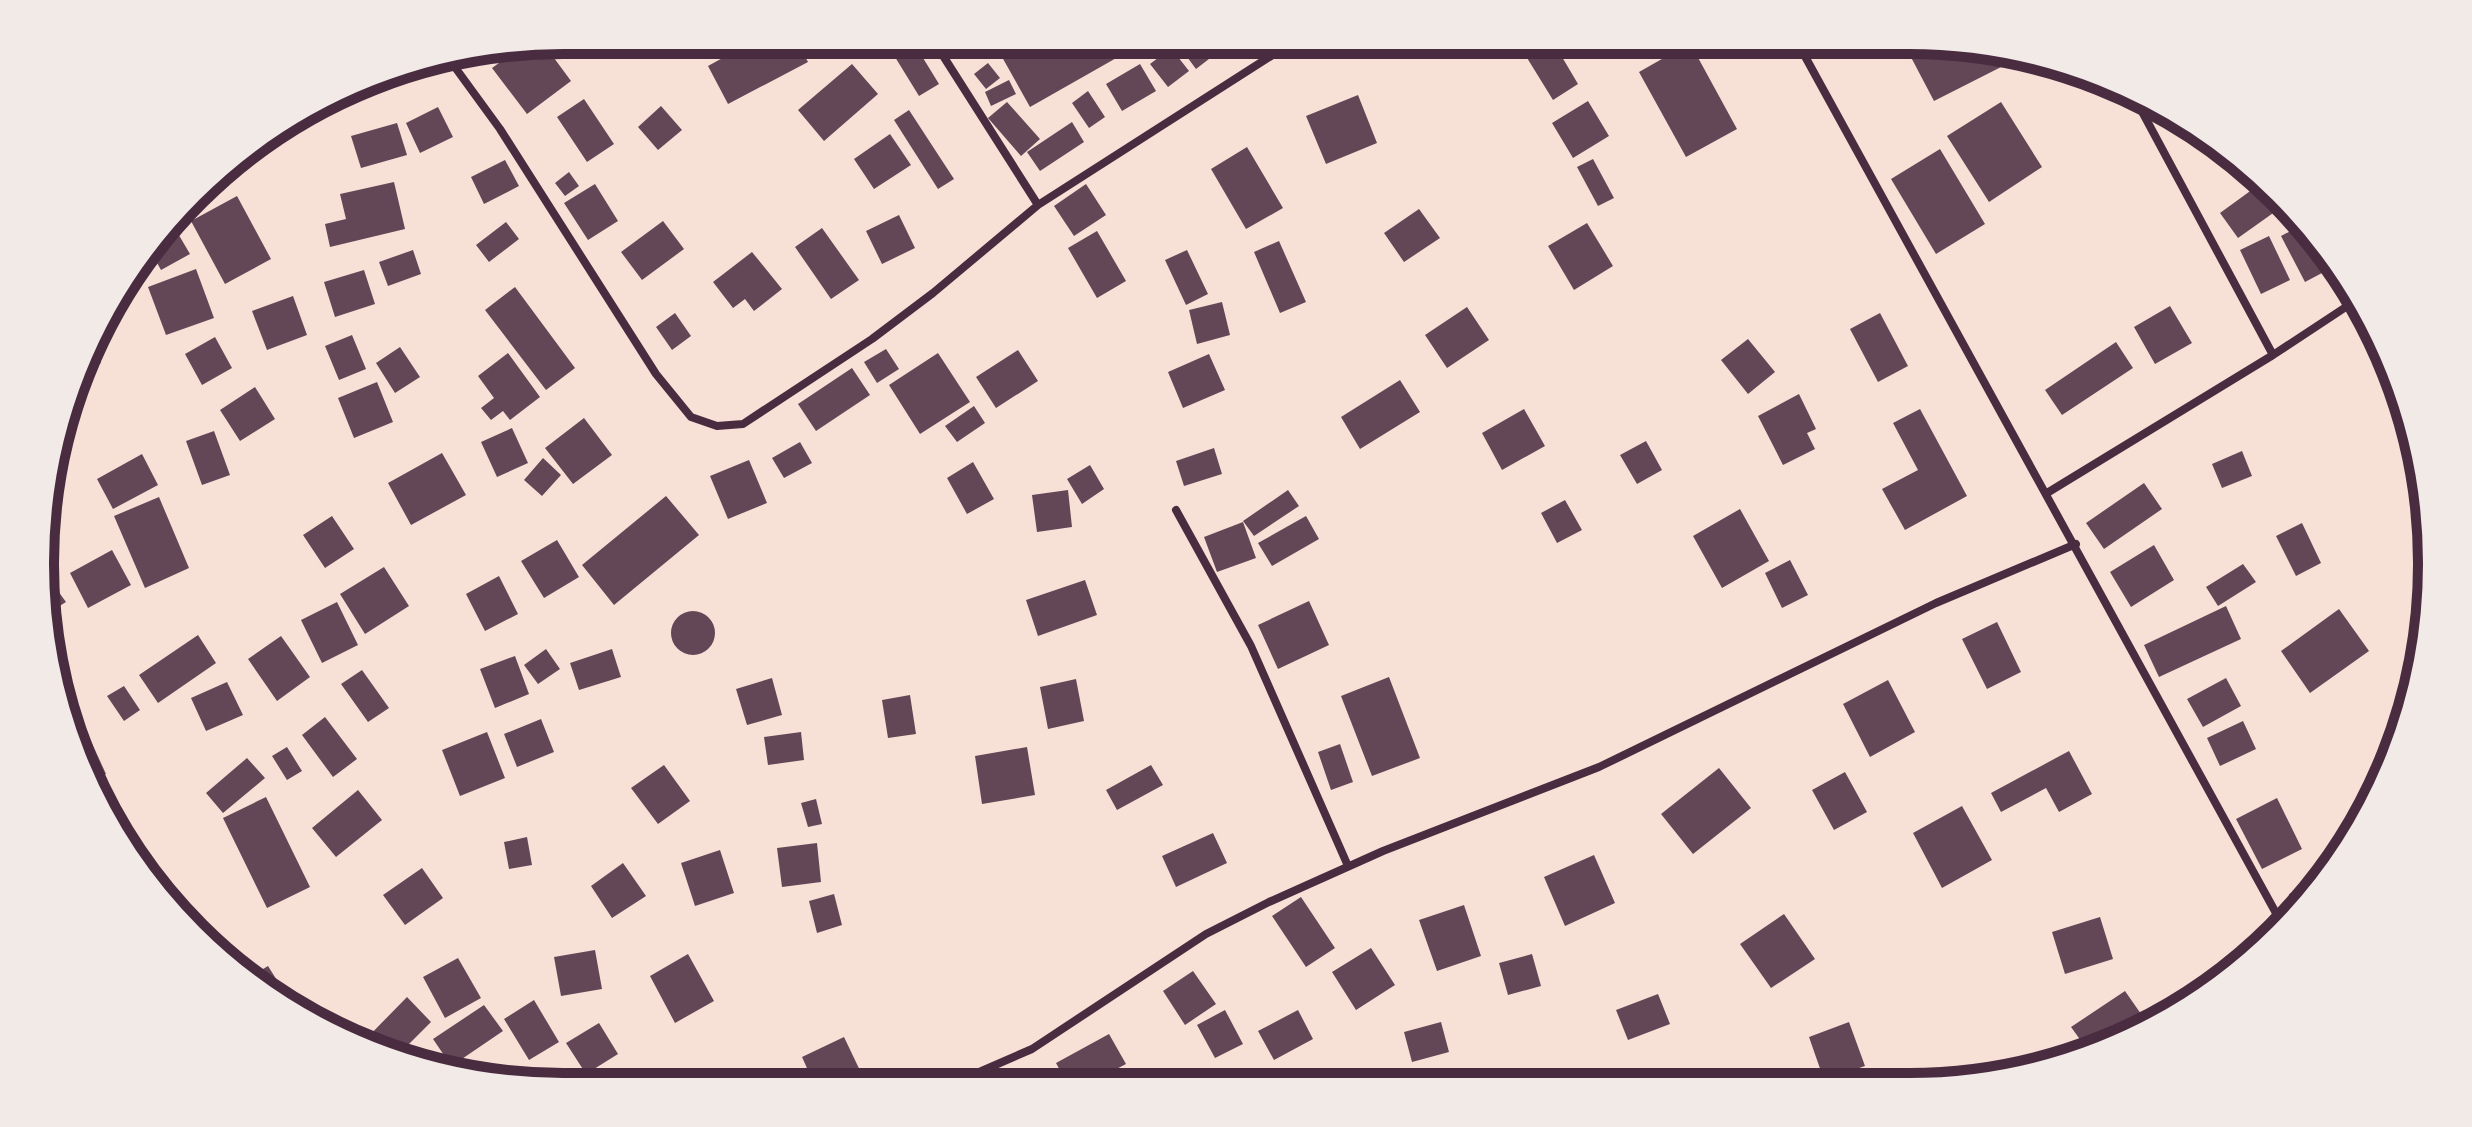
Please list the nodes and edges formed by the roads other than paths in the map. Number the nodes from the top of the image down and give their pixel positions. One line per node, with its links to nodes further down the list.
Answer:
1 (942, 54): 6 (street)
2 (1274, 54): 6 (street)
3 (1804, 54): 9 (street)
4 (454, 66): 6 (street)
5 (2142, 111): 8 (street)
6 (1038, 205)
7 (2348, 306): 8 (street)
8 (2273, 355): 9 (street)
9 (2047, 493): 11 (street)
10 (1176, 510): 12 (street)
11 (2076, 544): 12 (street); 13 (street)
12 (1348, 866): 14 (street)
13 (2277, 915)
14 (977, 1073)

